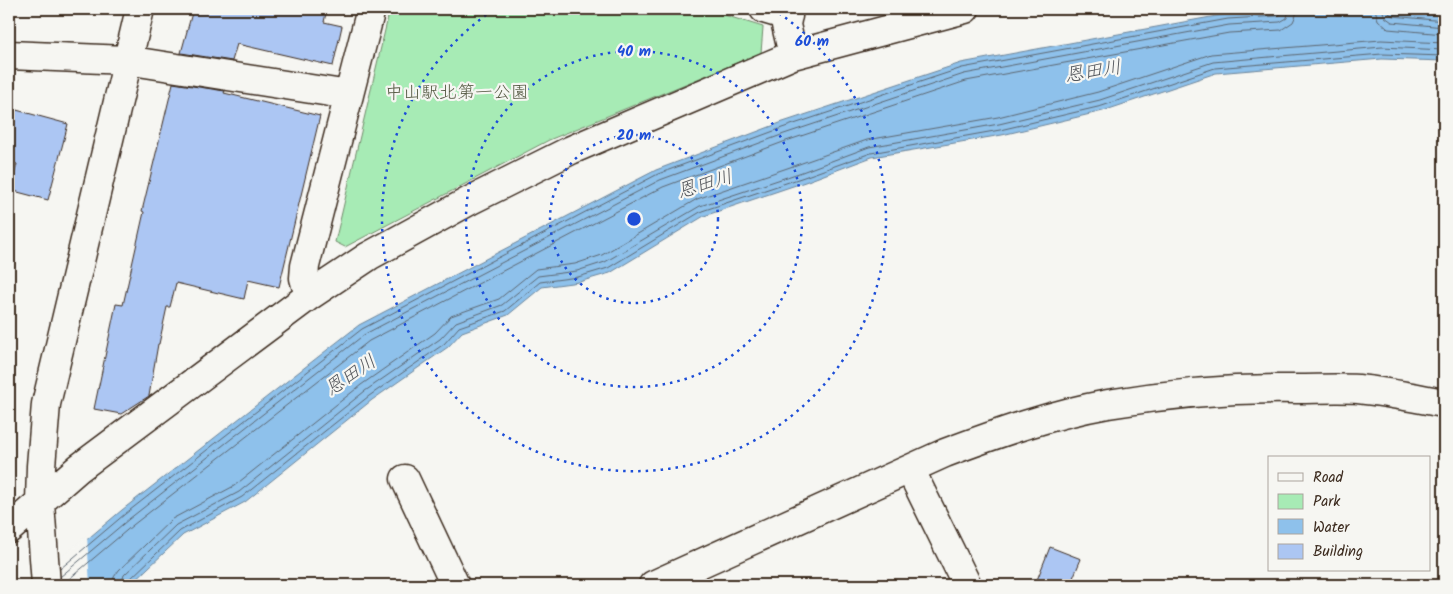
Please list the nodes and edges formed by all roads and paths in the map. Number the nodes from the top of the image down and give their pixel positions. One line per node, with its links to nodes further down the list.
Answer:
1 (140, 9): 7 (street)
2 (371, 9): 8 (street)
3 (965, 9): 6 (street)
4 (780, 11): 6 (street)
5 (9, 55): 7 (street)
6 (793, 55): 9 (street)
7 (126, 60): 8 (street); 13 (street)
8 (349, 95): 9 (street)
9 (308, 296): 13 (street)
10 (1444, 403): 11 (street)
11 (910, 469): 17 (street); 18 (street)
12 (405, 479): 16 (street)
13 (40, 510): 14 (street); 15 (street)
14 (9, 529)
15 (46, 585)
16 (455, 585)
17 (653, 585)
18 (966, 585)

